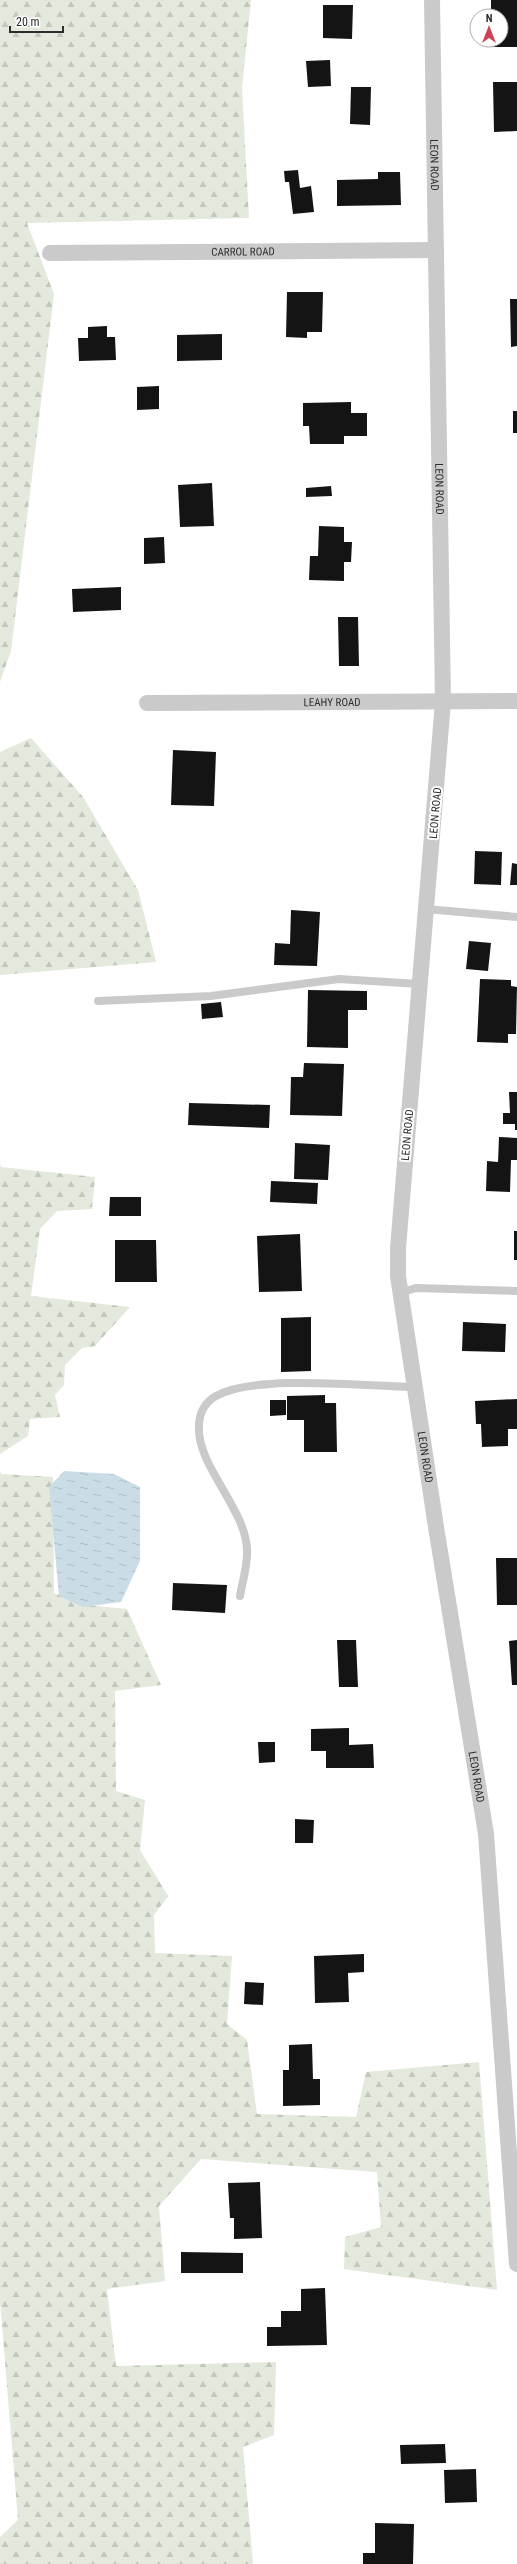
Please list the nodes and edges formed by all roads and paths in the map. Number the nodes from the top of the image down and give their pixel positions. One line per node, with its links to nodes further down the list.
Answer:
1 (432, 0): 2 (street, LEON ROAD)
2 (436, 250): 3 (street, CARROL ROAD); 5 (street, LEON ROAD)
3 (50, 253)
4 (517, 701): 5 (street, LEAHY ROAD)
5 (443, 702): 6 (street, LEAHY ROAD); 7 (street, LEON ROAD)
6 (147, 703)
7 (426, 909): 8 (lane); 9 (street, LEON ROAD)
8 (517, 917)
9 (419, 984): 10 (lane); 12 (street, LEON ROAD)
10 (98, 1001)
11 (517, 1291): 12 (lane)
12 (400, 1293): 13 (street, LEON ROAD)
13 (414, 1387): 14 (lane); 15 (street, LEON ROAD)
14 (240, 1596)
15 (517, 2264)

